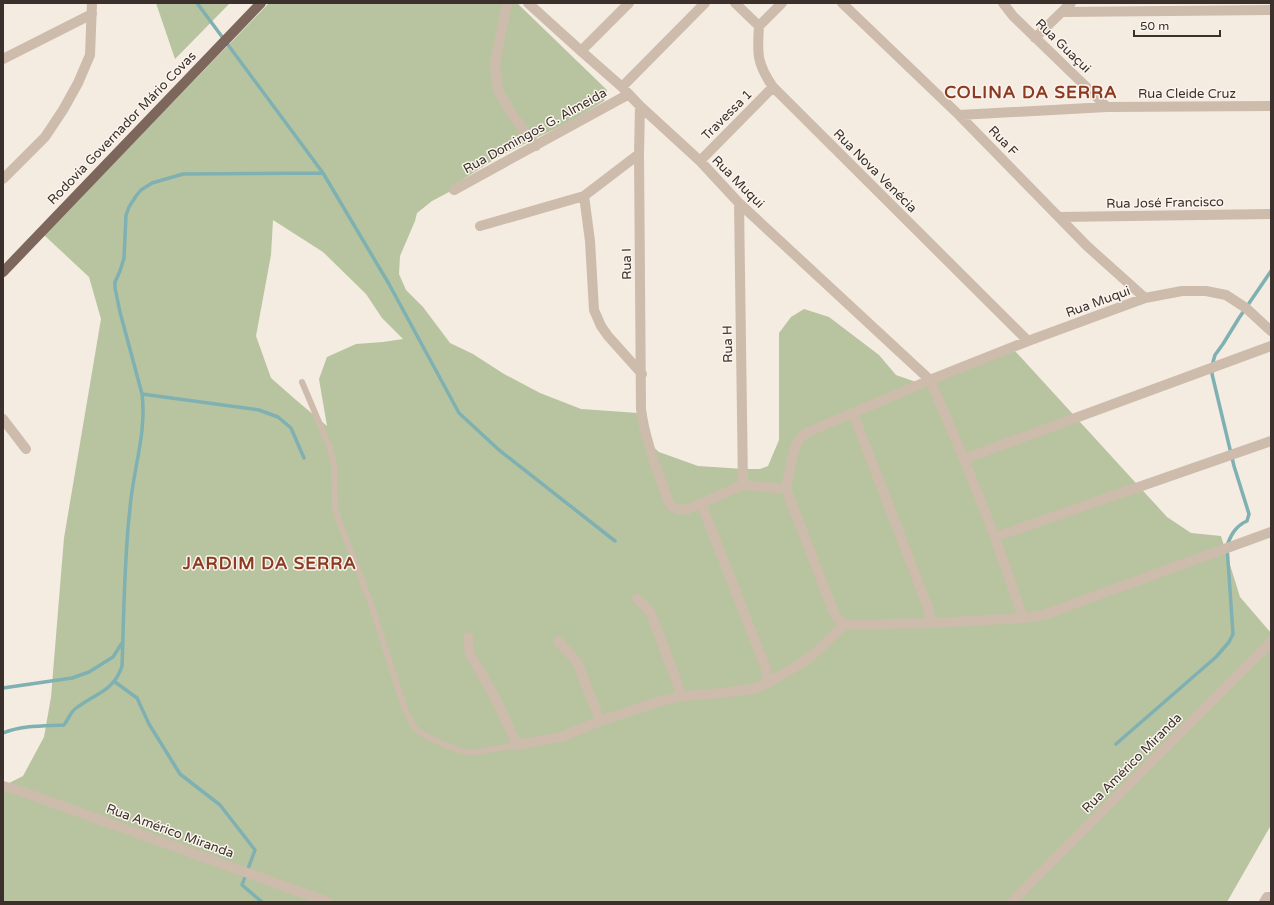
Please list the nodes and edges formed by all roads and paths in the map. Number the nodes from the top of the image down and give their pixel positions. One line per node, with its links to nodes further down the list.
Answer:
1 (261, 3): 34 (main road, Rodovia Governador Mário Covas)
2 (507, 3): 24 (street)
3 (528, 3): 16 (street, Rua Muqui)
4 (629, 3): 16 (street)
5 (705, 3): 19 (street, Rua Domingos G. Almeida)
6 (735, 3): 14 (street)
7 (782, 3): 14 (street)
8 (842, 3): 23 (street, Rua F)
9 (1003, 3): 15 (street, Rua Guaçui)
10 (1071, 3): 13 (street)
11 (92, 8): 17 (street); 27 (street)
12 (1271, 10): 13 (street)
13 (1063, 12): 15 (street)
14 (759, 26): 18 (street, Rua Nova Venécia)
15 (1035, 38): 22 (street, Rua Guaçui)
16 (581, 52): 19 (street, Rua Muqui)
17 (3, 59)
18 (773, 87): 26 (street, Travessa 1); 37 (street, Rua Nova Venécia)
19 (626, 90): 20 (street, Rua Muqui); 24 (street, Rua Domingos G. Almeida)
20 (640, 106): 25 (street, Rua I); 26 (street, Rua Muqui)
21 (1271, 106): 22 (street, Rua Cleide Cruz)
22 (1107, 107): 23 (street, Rua Cleide Cruz)
23 (959, 115): 32 (street, Rua F)
24 (536, 146): 28 (street, Rua Domingos G. Almeida)
25 (639, 154): 29 (street); 39 (street, Rua I)
26 (700, 161): 30 (street, Rua Muqui)
27 (3, 179)
28 (454, 190)
29 (584, 196): 33 (street); 39 (street)
30 (739, 203): 40 (street, Rua Muqui); 47 (street, Rua H)
31 (1271, 214): 32 (street, Rua José Francisco)
32 (1059, 217): 35 (street, Rua F)
33 (480, 226)
34 (3, 272)
35 (1146, 298): 36 (street, Rua Muqui); 37 (street, Rua Muqui)
36 (1271, 331)
37 (1028, 341): 40 (street, Rua Muqui)
38 (1271, 346): 46 (street)
39 (642, 374): 49 (street, Rua I)
40 (930, 380): 42 (street, Rua Muqui); 46 (street)
41 (302, 382): 62 (lane)
42 (854, 413): 48 (street, Rua Muqui); 54 (street)
43 (3, 419): 45 (street)
44 (1271, 442): 51 (street)
45 (26, 449)
46 (964, 459): 51 (street)
47 (743, 485): 48 (street); 49 (street)
48 (786, 489): 55 (street)
49 (701, 503): 59 (street)
50 (1271, 532): 53 (street)
51 (995, 537): 53 (street)
52 (637, 599): 60 (street)
53 (1023, 618): 54 (street)
54 (932, 623): 55 (street)
55 (844, 625): 59 (street)
56 (468, 637): 62 (street)
57 (558, 641): 61 (street)
58 (1271, 642): 65 (street, Rua Américo Miranda)
59 (768, 683): 60 (street)
60 (682, 696): 61 (street)
61 (600, 721): 62 (street)
62 (517, 745)
63 (3, 786): 64 (street, Rua Américo Miranda)
64 (328, 902)
65 (1012, 902)

